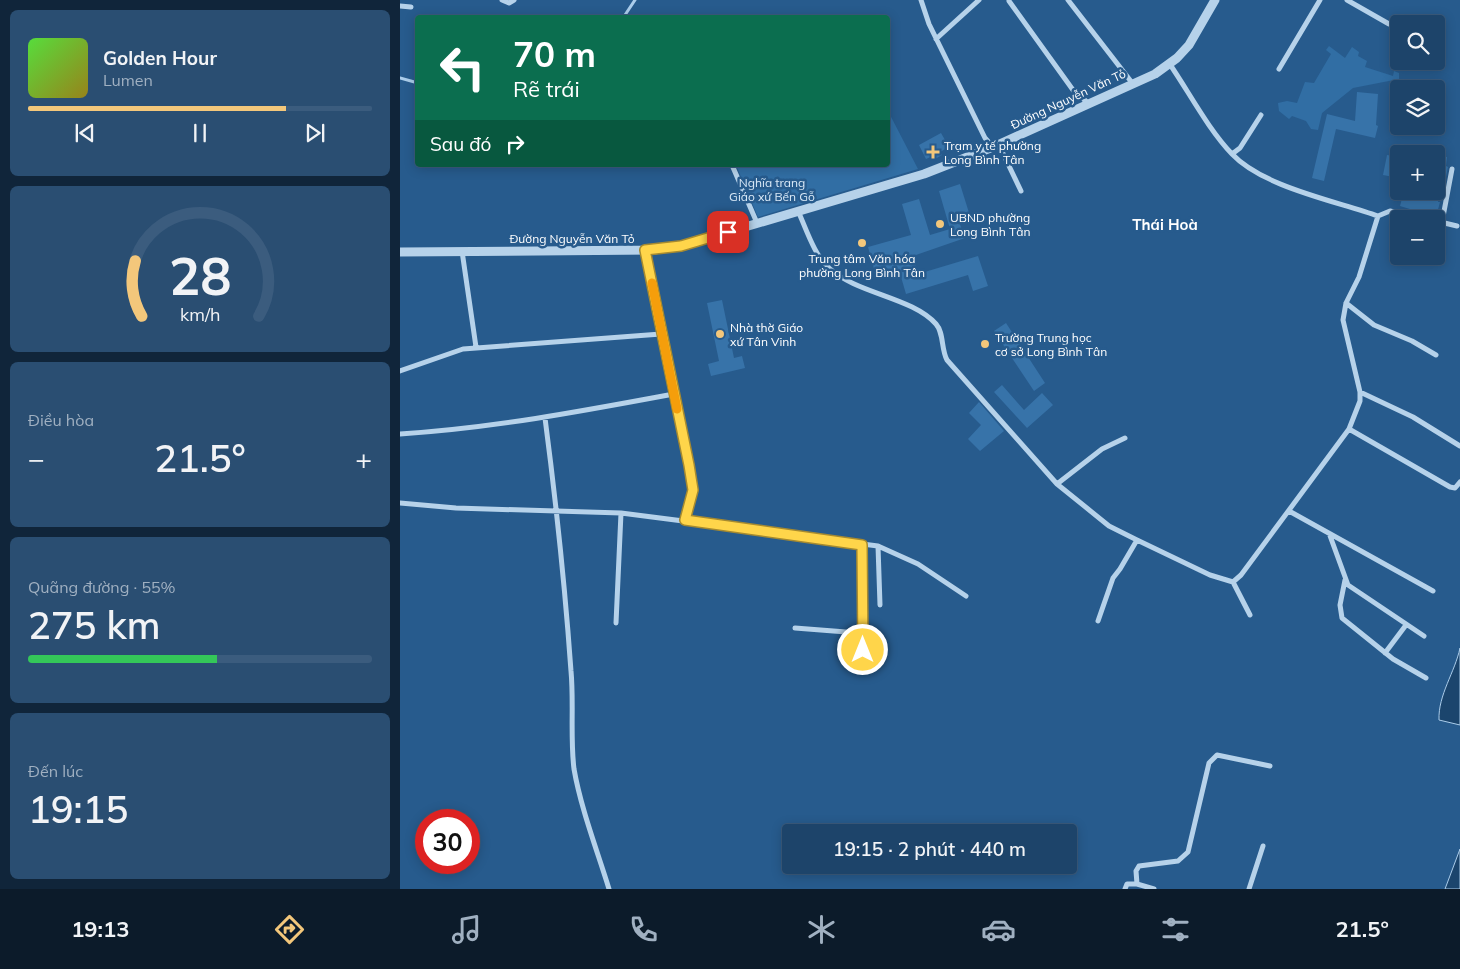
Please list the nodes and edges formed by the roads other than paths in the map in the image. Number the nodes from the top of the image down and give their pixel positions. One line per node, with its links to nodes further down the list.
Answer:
1 (502, 0): 2 (street)
2 (514, 0)
3 (921, 0): 14 (street)
4 (980, 0): 14 (street)
5 (1068, 0): 17 (street)
6 (1215, 0): 15 (street, Đường Nguyễn Văn Tỏ)
7 (1320, 0): 16 (street)
8 (1347, 0): 10 (street)
9 (1009, 1): 18 (street)
10 (1355, 2): 13 (street)
11 (400, 6): 12 (street)
12 (411, 7)
13 (1388, 24)
14 (936, 39): 20 (street)
15 (1169, 62): 17 (street, Đường Nguyễn Văn Tỏ); 21 (street)
16 (1279, 69)
17 (1133, 84): 18 (street, Đường Nguyễn Văn Tỏ)
18 (1088, 103): 20 (street, Đường Nguyễn Văn Tỏ)
19 (1260, 115): 21 (street)
20 (996, 146): 24 (street); 25 (street, Đường Nguyễn Văn Tỏ)
21 (1232, 154): 28 (street)
22 (733, 167): 29 (street)
23 (1452, 169): 26 (street)
24 (1021, 191)
25 (798, 210): 29 (street, Đường Nguyễn Văn Tỏ); 48 (street)
26 (1442, 210)
27 (1390, 211): 28 (street)
28 (1378, 216): 35 (street)
29 (757, 223): 33 (street, Đường Nguyễn Văn Tỏ)
30 (1445, 223): 31 (street)
31 (1457, 226)
32 (462, 250): 33 (street, Đường Nguyễn Văn Tỏ); 34 (street, Đường Nguyễn Văn Tỏ); 37 (street)
33 (645, 250): 36 (street)
34 (400, 252)
35 (1346, 303): 38 (street); 40 (street)
36 (662, 334): 37 (street); 41 (street)
37 (476, 347): 39 (street)
38 (1436, 356)
39 (400, 371)
40 (1360, 392): 43 (street); 46 (street)
41 (674, 394): 42 (street); 53 (street)
42 (545, 418): 44 (street); 50 (street)
43 (1349, 429): 47 (street); 51 (street)
44 (400, 434)
45 (1125, 438): 48 (street)
46 (1460, 446)
47 (1460, 482)
48 (1057, 484): 55 (street)
49 (400, 503): 50 (street)
50 (557, 510): 52 (street); 77 (street)
51 (1289, 511): 54 (street); 59 (street)
52 (621, 513): 53 (street); 65 (street)
53 (685, 520): 56 (street)
54 (1329, 533): 58 (street); 60 (street)
55 (1137, 540): 59 (street); 64 (street)
56 (862, 545): 57 (street); 68 (street)
57 (878, 546): 61 (street); 62 (street)
58 (1345, 580): 66 (street); 72 (street)
59 (1233, 582): 63 (street)
60 (1433, 591)
61 (966, 596)
62 (880, 605)
63 (1250, 615)
64 (1098, 621)
65 (616, 623)
66 (1406, 625): 69 (street); 72 (street)
67 (795, 628): 68 (street)
68 (861, 631): 70 (street); 71 (street)
69 (1424, 636)
70 (847, 645)
71 (863, 650)
72 (1385, 653): 73 (street)
73 (1426, 678)
74 (1270, 766): 76 (street)
75 (1263, 846): 80 (street)
76 (1137, 884): 78 (street); 79 (street)
77 (609, 889)
78 (1125, 889)
79 (1154, 889)
80 (1249, 889)

